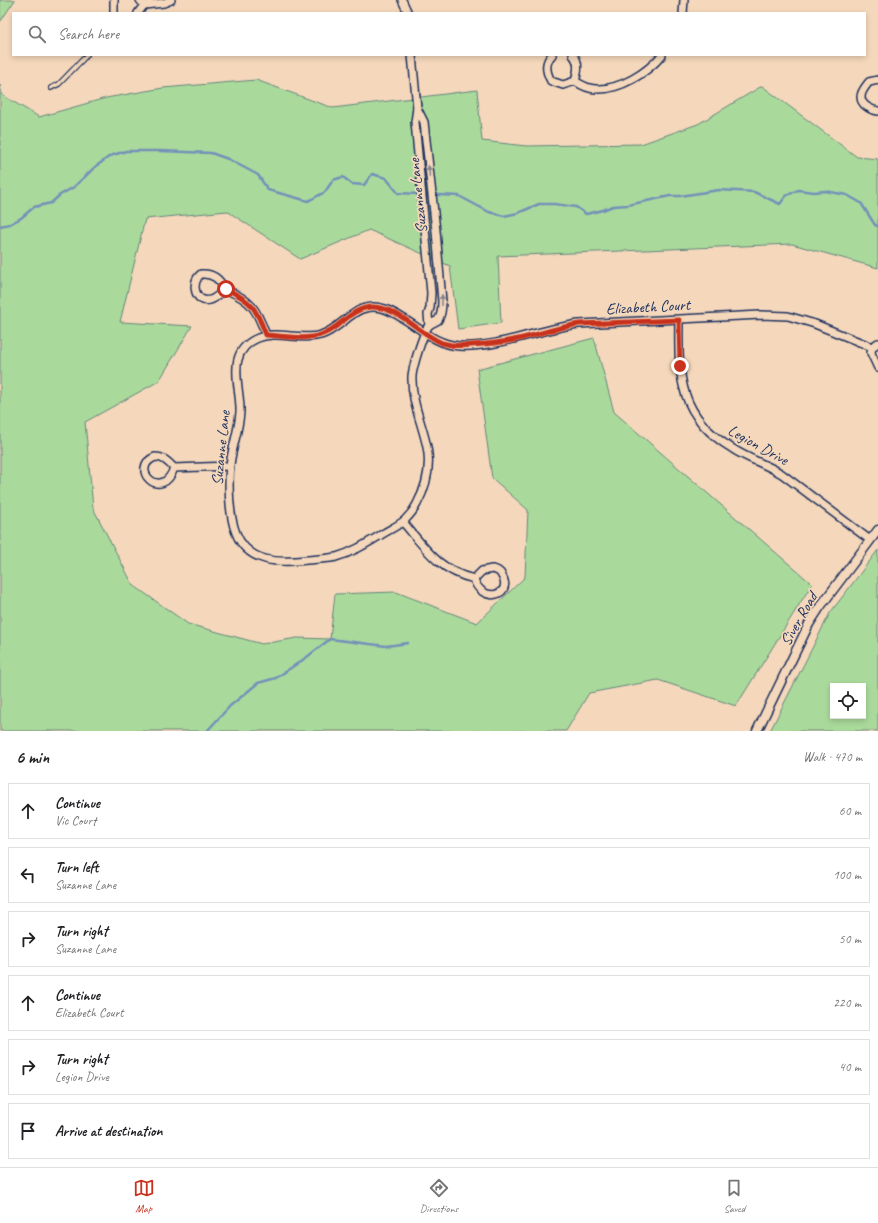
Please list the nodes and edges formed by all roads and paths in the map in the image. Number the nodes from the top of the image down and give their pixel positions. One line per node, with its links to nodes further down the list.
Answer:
1 (114, 0): 6 (street)
2 (171, 0): 5 (street)
3 (402, 0): 7 (street)
4 (684, 0): 8 (street)
5 (142, 3)
6 (114, 12)
7 (408, 12)
8 (683, 12)
9 (86, 56): 16 (lane)
10 (412, 56): 17 (street, Suzanne Lane)
11 (551, 56): 15 (street)
12 (574, 56): 15 (street)
13 (661, 56): 15 (street)
14 (878, 80): 18 (street)
15 (575, 81)
16 (51, 88)
17 (417, 108): 21 (street, Suzanne Lane); 21 (street, Suzanne Lane, one-way to 17)
18 (878, 111)
19 (226, 289): 19 (street); 23 (street)
20 (679, 320): 22 (street, Elizabeth Court); 24 (street, Elizabeth Court); 30 (street, Legion Drive)
21 (430, 326): 22 (street, Suzanne Lane)
22 (426, 333): 23 (street); 28 (street, Suzanne Lane)
23 (266, 335): 26 (street, Suzanne Lane)
24 (875, 345): 25 (street, Elizabeth Court)
25 (878, 368)
26 (230, 466): 27 (street); 28 (street, Suzanne Lane)
27 (174, 468)
28 (403, 522): 31 (street)
29 (878, 530): 30 (street, Siver Road)
30 (870, 540): 32 (street, Siver Road)
31 (474, 579): 31 (street)
32 (757, 731)

